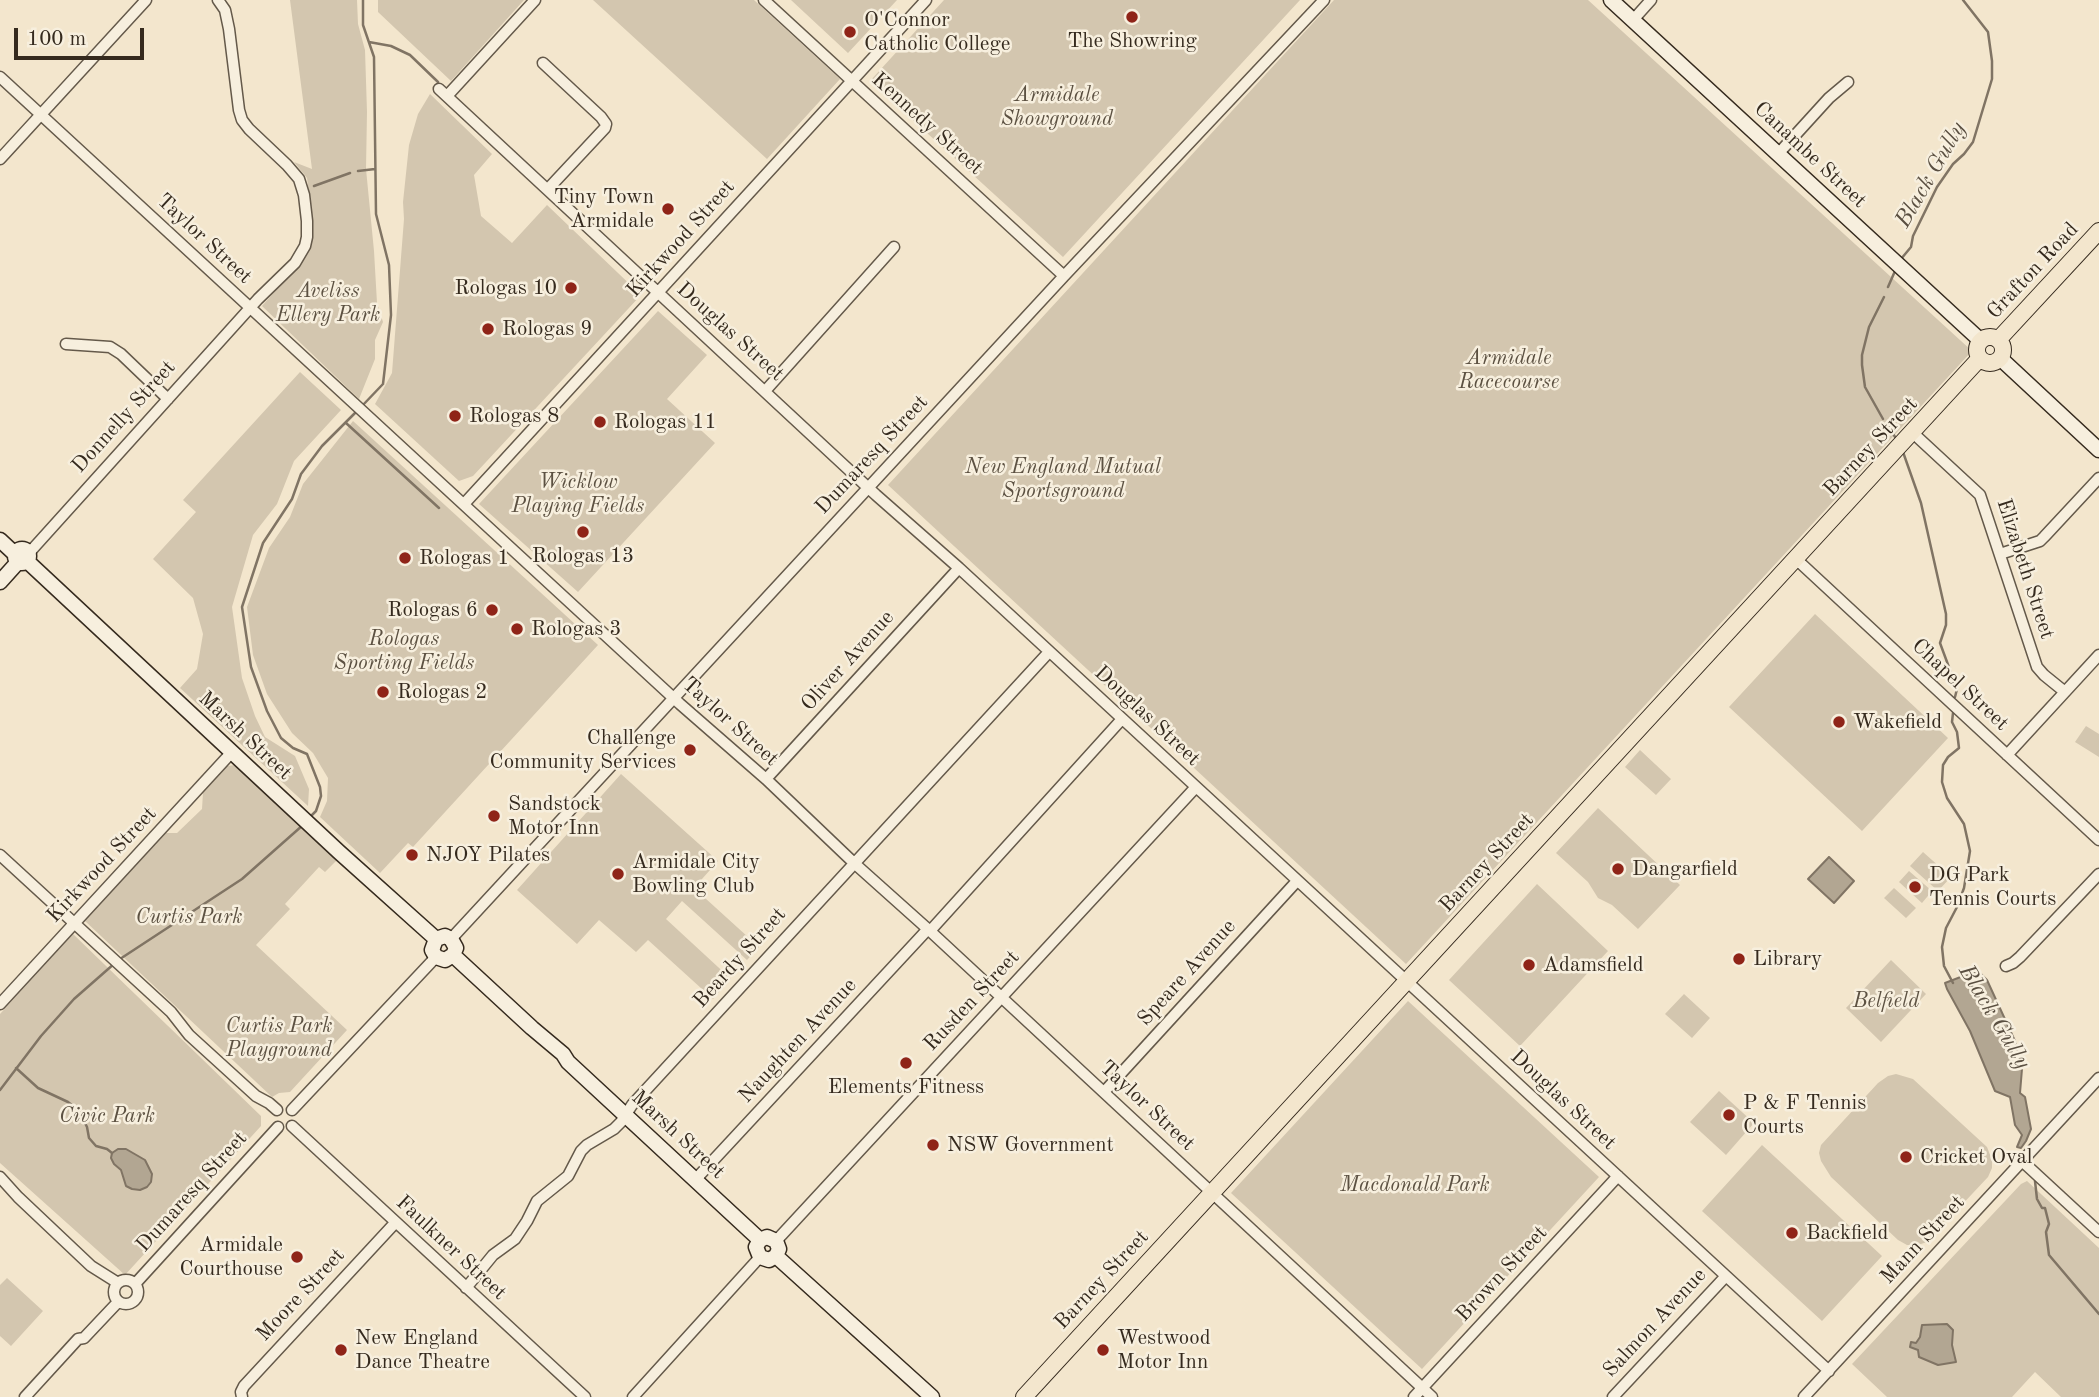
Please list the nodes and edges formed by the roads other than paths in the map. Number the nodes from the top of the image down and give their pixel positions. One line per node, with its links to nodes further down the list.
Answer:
1 (146, 0): 14 (street)
2 (218, 0): 22 (street, Donnelly Street)
3 (535, 0): 17 (street, Douglas Street)
4 (764, 0): 12 (street, Kennedy Street)
5 (926, 0): 12 (street, Kirkwood Street)
6 (1324, 0): 20 (street, Dumaresq Street)
7 (1611, 0): 9 (main road, Canambe Street)
8 (1651, 0): 9 (street)
9 (1633, 20): 15 (main road, Canambe Street)
10 (543, 63): 17 (street)
11 (0, 77): 14 (street, Taylor Street)
12 (852, 81): 20 (street, Kennedy Street); 21 (street, Kirkwood Street)
13 (1848, 82): 15 (street)
14 (41, 115): 16 (street); 22 (street, Taylor Street)
15 (1778, 154): 24 (main road, Canambe Street)
16 (0, 159)
17 (548, 189): 21 (street, Douglas Street)
18 (2099, 232): 23 (main road, Grafton Road)
19 (894, 247): 28 (street)
20 (1064, 276): 33 (street, Dumaresq Street)
21 (658, 293): 28 (street, Douglas Street); 34 (street, Kirkwood Street)
22 (251, 308): 29 (street, Donnelly Street); 34 (street, Taylor Street)
23 (1998, 340): 24 (main road); 27 (main road)
24 (1981, 341): 26 (main road)
25 (66, 344): 29 (street)
26 (1980, 358): 27 (main road); 30 (main road, Barney Street)
27 (2000, 358): 31 (main road)
28 (765, 390): 33 (street, Douglas Street)
29 (168, 399): 37 (street, Donnelly Street)
30 (1903, 443): 36 (street, Elizabeth Street); 38 (main road, Barney Street)
31 (2099, 450)
32 (2099, 478): 36 (street)
33 (869, 488): 39 (street, Douglas Street); 44 (street, Dumaresq Street)
34 (464, 504): 44 (street, Taylor Street)
35 (0, 540): 37 (main road, Marsh Street)
36 (2000, 554): 43 (street, Elizabeth Street)
37 (22, 558): 40 (main road, Donnelly Street); 46 (main road, Marsh Street)
38 (1796, 559): 47 (street, Chapel Street); 61 (main road, Barney Street)
39 (959, 568): 41 (street, Douglas Street); 48 (street, Oliver Avenue)
40 (0, 582)
41 (1049, 652): 45 (street, Douglas Street); 52 (street, Beardy Street)
42 (2099, 655): 43 (street)
43 (2064, 692): 47 (street)
44 (675, 699): 48 (street, Taylor Street); 57 (street, Dumaresq Street)
45 (1122, 719): 49 (street, Douglas Street); 56 (street, Naughten Avenue)
46 (232, 752): 55 (street, Kirkwood Street); 57 (main road, Marsh Street)
47 (2007, 755): 50 (street, Chapel Street)
48 (766, 779): 52 (street, Taylor Street)
49 (1196, 787): 54 (street, Douglas Street); 62 (street, Rusden Street)
50 (2099, 840)
51 (0, 855): 55 (street)
52 (854, 863): 56 (street, Taylor Street); 68 (street, Beardy Street)
53 (2099, 874): 60 (street)
54 (1297, 881): 61 (street, Douglas Street); 65 (street, Speare Avenue)
55 (74, 923): 63 (street, Kirkwood Street); 66 (street)
56 (929, 930): 62 (street, Taylor Street); 74 (street, Naughten Avenue)
57 (444, 939): 58 (main road); 59 (main road)
58 (453, 955): 59 (main road); 68 (main road, Marsh Street)
59 (436, 957): 67 (street)
60 (2006, 966)
61 (1406, 981): 73 (street, Douglas Street); 75 (main road, Barney Street)
62 (1002, 997): 65 (street, Taylor Street); 79 (street, Rusden Street)
63 (0, 1004)
64 (2099, 1077): 71 (street, Mann Street)
65 (1104, 1092): 75 (street, Taylor Street)
66 (277, 1110): 67 (street); 70 (street)
67 (292, 1110): 69 (street)
68 (626, 1115): 74 (main road, Marsh Street); 85 (street, Beardy Street)
69 (292, 1126): 70 (street); 76 (street, Faulkner Street)
70 (278, 1127): 84 (street, Dumaresq Street)
71 (2022, 1161): 77 (street); 88 (street, Mann Street)
72 (0, 1177): 83 (street)
73 (1618, 1177): 82 (street, Douglas Street); 89 (street, Brown Street)
74 (695, 1180): 78 (main road, Marsh Street)
75 (1212, 1193): 89 (street, Taylor Street); 96 (main road, Barney Street)
76 (395, 1223): 85 (street, Faulkner Street); 92 (street, Moore Street)
77 (2099, 1232)
78 (760, 1240): 79 (main road); 81 (main road)
79 (776, 1241): 80 (main road)
80 (776, 1256): 81 (main road); 95 (main road)
81 (760, 1257): 94 (street)
82 (1726, 1276): 88 (street, Douglas Street); 99 (street, Salmon Avenue)
83 (118, 1283): 84 (street); 86 (street)
84 (135, 1284): 86 (street)
85 (466, 1288): 93 (street, Faulkner Street)
86 (118, 1302): 87 (street)
87 (84, 1338): 90 (street); 91 (street)
88 (1829, 1371): 100 (street, Mann Street)
89 (1422, 1388): 97 (street, Brown Street); 98 (street, Taylor Street)
90 (25, 1397)
91 (34, 1397)
92 (242, 1397)
93 (585, 1397)
94 (633, 1397)
95 (932, 1397)
96 (1024, 1397)
97 (1414, 1397)
98 (1432, 1397)
99 (1613, 1397)
100 (1804, 1397)

